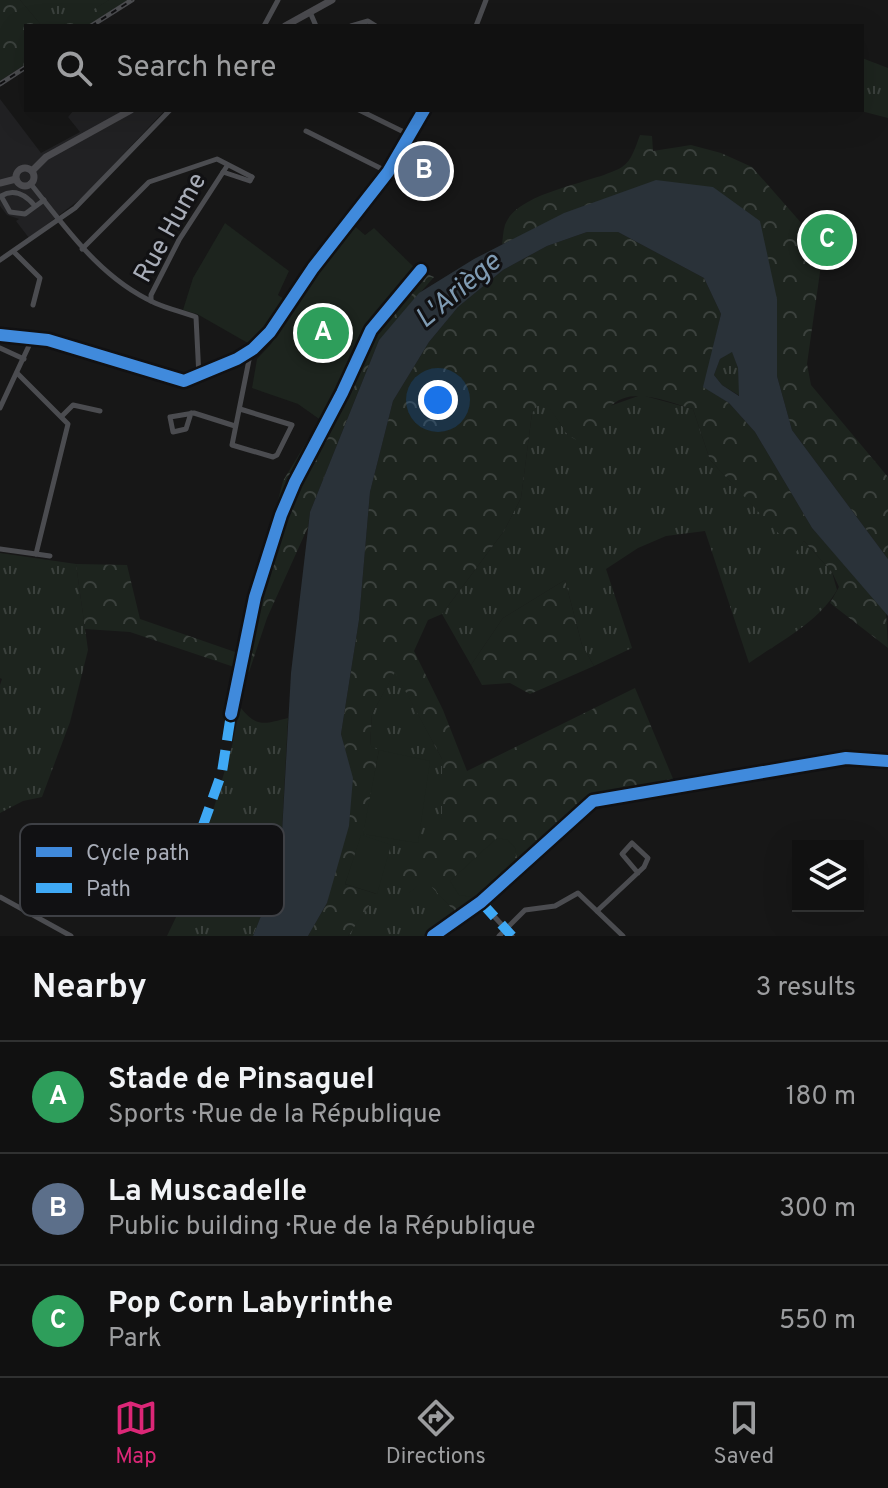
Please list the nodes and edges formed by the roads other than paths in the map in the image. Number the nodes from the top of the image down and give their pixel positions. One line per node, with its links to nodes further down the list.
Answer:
1 (278, 0): 5 (street)
2 (332, 0): 4 (main road)
3 (486, 0): 8 (street)
4 (310, 12): 6 (main road); 7 (street)
5 (265, 24)
6 (289, 24)
7 (315, 24)
8 (477, 24)
9 (127, 112): 15 (main road)
10 (168, 112): 22 (street)
11 (363, 112): 14 (street)
12 (423, 112): 14 (street)
13 (306, 131): 16 (street)
14 (410, 135): 16 (street)
15 (32, 171): 17 (main road); 19 (main road)
16 (388, 172): 31 (street)
17 (16, 179): 18 (main road); 19 (main road)
18 (0, 183)
19 (30, 183): 20 (street)
20 (44, 200): 21 (street); 22 (street)
21 (35, 206): 21 (street)
22 (59, 220): 23 (street); 24 (street)
23 (82, 249): 26 (street); 26 (street, Rue Hume)
24 (14, 252): 25 (street); 27 (street)
25 (0, 260)
26 (151, 302): 36 (street)
27 (33, 305)
28 (0, 335): 29 (street)
29 (33, 337): 32 (street); 36 (street)
30 (0, 348): 32 (street)
31 (251, 350): 33 (street); 34 (street)
32 (24, 359): 35 (street)
33 (237, 359): 34 (street); 36 (street)
34 (248, 369): 38 (street)
35 (17, 373): 37 (street); 41 (street)
36 (199, 377)
37 (0, 408)
38 (240, 409): 42 (street); 42 (street)
39 (100, 411): 41 (street)
40 (191, 413): 40 (street); 42 (street)
41 (62, 416): 44 (street)
42 (235, 426)
43 (0, 549): 44 (street)
44 (36, 554): 45 (street)
45 (50, 556)
46 (888, 761): 49 (street)
47 (638, 873): 47 (street); 51 (street)
48 (0, 897): 50 (street)
49 (481, 902): 53 (street); 55 (street)
50 (20, 908)
51 (597, 911): 53 (street); 58 (street)
52 (35, 916): 54 (street)
53 (506, 930): 56 (street); 57 (street)
54 (71, 936)
55 (433, 936)
56 (499, 936)
57 (512, 936)
58 (623, 936)

